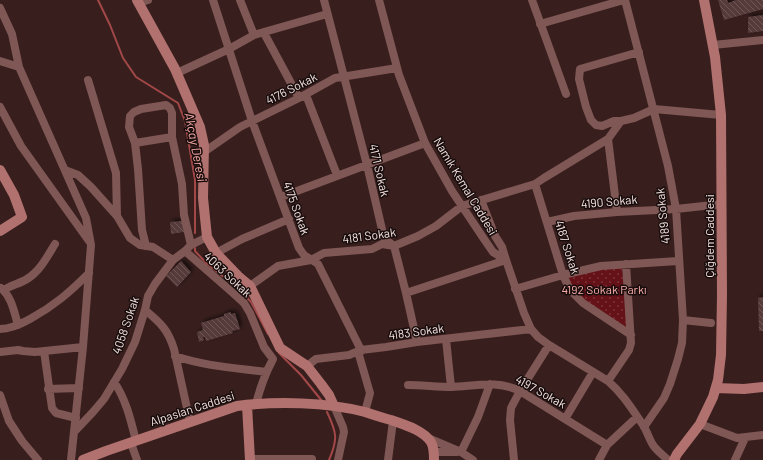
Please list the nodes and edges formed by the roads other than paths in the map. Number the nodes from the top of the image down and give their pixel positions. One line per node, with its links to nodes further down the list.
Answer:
1 (213, 0): 16 (street, 4175 Sokak)
2 (240, 0): 13 (street)
3 (324, 0): 10 (street, 4171 Sokak)
4 (379, 0): 20 (street, Namık Kemal Caddesi)
5 (532, 0): 11 (street)
6 (624, 0): 11 (street); 17 (street, 4189 Sokak)
7 (704, 0): 15 (street, Çiğdem Caddesi)
8 (141, 1): 21 (street)
9 (0, 8): 19 (street)
10 (327, 14): 12 (street); 22 (street, 4171 Sokak)
11 (540, 24): 24 (street)
12 (264, 33): 13 (street); 25 (street)
13 (254, 35): 16 (street)
14 (763, 40): 15 (street)
15 (713, 45): 28 (street, Çiğdem Caddesi)
16 (229, 49): 21 (street); 29 (street, 4175 Sokak)
17 (638, 52): 27 (street, 4189 Sokak); 30 (street)
18 (0, 61): 19 (street)
19 (19, 67): 38 (street)
20 (397, 68): 22 (street, 4176 Sokak); 34 (street, Namık Kemal Caddesi)
21 (177, 72): 35 (street)
22 (344, 77): 25 (street, 4176 Sokak); 36 (street, 4171 Sokak)
23 (88, 80): 47 (street)
24 (566, 94)
25 (302, 97): 29 (street, 4176 Sokak); 39 (street)
26 (0, 106): 53 (street)
27 (654, 109): 28 (street); 30 (street); 45 (street, 4189 Sokak)
28 (720, 115): 43 (street, Çiğdem Caddesi)
29 (252, 121): 35 (street, 4176 Sokak); 41 (street, 4175 Sokak)
30 (621, 121): 32 (street)
31 (172, 137): 33 (street); 33 (street); 54 (street)
32 (608, 139): 40 (street, 4181 Sokak); 46 (street)
33 (135, 143): 55 (street)
34 (425, 143): 36 (street); 44 (street, Namık Kemal Caddesi)
35 (204, 152): 51 (street)
36 (367, 165): 39 (street); 56 (street, 4171 Sokak)
37 (0, 170): 50 (street)
38 (65, 170): 47 (street); 53 (street)
39 (337, 175): 41 (street)
40 (535, 184): 42 (street, 4181 Sokak); 49 (street, 4187 Sokak)
41 (281, 197): 48 (street, 4175 Sokak)
42 (481, 200): 44 (street, 4181 Sokak); 61 (street)
43 (722, 204): 45 (street, 4190 Sokak); 95 (street, Çiğdem Caddesi)
44 (462, 206): 56 (street, 4181 Sokak); 61 (street, Namık Kemal Caddesi)
45 (676, 209): 46 (street, 4190 Sokak); 62 (street, 4189 Sokak)
46 (617, 212): 49 (street, 4190 Sokak)
47 (117, 216): 55 (street)
48 (289, 219): 58 (street); 60 (street, 4175 Sokak)
49 (547, 222): 65 (street, 4187 Sokak)
50 (0, 231)
51 (207, 237): 54 (street, 4058 Sokak); 58 (street)
52 (55, 244): 67 (street)
53 (91, 245): 64 (street)
54 (191, 245): 57 (street, 4058 Sokak)
55 (146, 246): 59 (street)
56 (394, 246): 60 (street, 4181 Sokak); 69 (street, 4171 Sokak)
57 (185, 251): 59 (street, 4058 Sokak); 86 (street, 4063 Sokak)
58 (216, 253): 66 (street)
59 (173, 260): 70 (street, 4058 Sokak)
60 (311, 260): 66 (street, 4181 Sokak); 81 (street, 4175 Sokak)
61 (506, 260): 68 (street); 69 (street)
62 (678, 261): 63 (street); 71 (street, 4189 Sokak)
63 (626, 264): 65 (street); 76 (street)
64 (89, 272): 73 (street); 80 (street)
65 (563, 274): 68 (street); 76 (street, 4187 Sokak)
66 (250, 286): 85 (street)
67 (2, 289): 73 (street)
68 (515, 289): 75 (street)
69 (406, 293): 78 (street, 4171 Sokak)
70 (145, 310): 84 (street); 89 (street, 4058 Sokak)
71 (683, 320): 72 (street); 108 (street, 4189 Sokak)
72 (711, 323)
73 (18, 325): 74 (street)
74 (0, 329)
75 (531, 329): 77 (street, 4183 Sokak); 79 (street)
76 (631, 335): 88 (street)
77 (446, 339): 78 (street, 4183 Sokak); 92 (street)
78 (417, 342): 81 (street, 4183 Sokak)
79 (549, 344): 87 (street); 97 (street)
80 (83, 348): 82 (street); 94 (street)
81 (361, 350): 85 (street, 4183 Sokak); 101 (street, 4175 Sokak)
82 (44, 351): 83 (street); 96 (street)
83 (0, 352)
84 (175, 356): 86 (street); 106 (street)
85 (307, 366): 100 (street)
86 (266, 372): 99 (street, 4063 Sokak)
87 (593, 372): 88 (street); 104 (street)
88 (608, 381): 103 (street)
89 (114, 382): 109 (street, 4058 Sokak); 113 (street)
90 (490, 384): 92 (street, 4197 Sokak); 97 (street, 4197 Sokak); 115 (street)
91 (408, 385): 92 (street, 4197 Sokak)
92 (451, 387)
93 (763, 387): 95 (street)
94 (79, 388): 96 (street); 102 (street)
95 (716, 388): 107 (street, Çiğdem Caddesi)
96 (48, 389): 102 (street)
97 (520, 391): 104 (street, 4197 Sokak); 126 (street)
98 (0, 395): 118 (street)
99 (251, 404): 100 (street, Alpaslan Caddesi); 106 (street, Alpaslan Caddesi); 117 (street)
100 (334, 406): 101 (street, Alpaslan Caddesi); 123 (street)
101 (364, 412): 105 (street, Alpaslan Caddesi)
102 (76, 418): 109 (street)
103 (638, 418): 108 (street); 114 (street)
104 (565, 419): 114 (street, 4197 Sokak)
105 (393, 421): 111 (street, Alpaslan Caddesi); 124 (street)
106 (190, 422): 113 (street, Alpaslan Caddesi)
107 (700, 424): 112 (street); 129 (street, Çiğdem Caddesi)
108 (644, 427): 128 (street)
109 (74, 431): 119 (street)
110 (763, 435): 112 (street)
111 (428, 438): 115 (street); 116 (street)
112 (745, 438): 130 (street)
113 (134, 442): 120 (street, Alpaslan Caddesi); 121 (street)
114 (606, 445): 127 (street)
115 (462, 452): 116 (street); 125 (street)
116 (434, 456)
117 (250, 459): 122 (street)
118 (38, 460)
119 (71, 460)
120 (83, 460)
121 (137, 460)
122 (312, 460)
123 (338, 460)
124 (388, 460)
125 (473, 460)
126 (514, 460)
127 (599, 460)
128 (668, 460)
129 (674, 460)
130 (735, 460)

